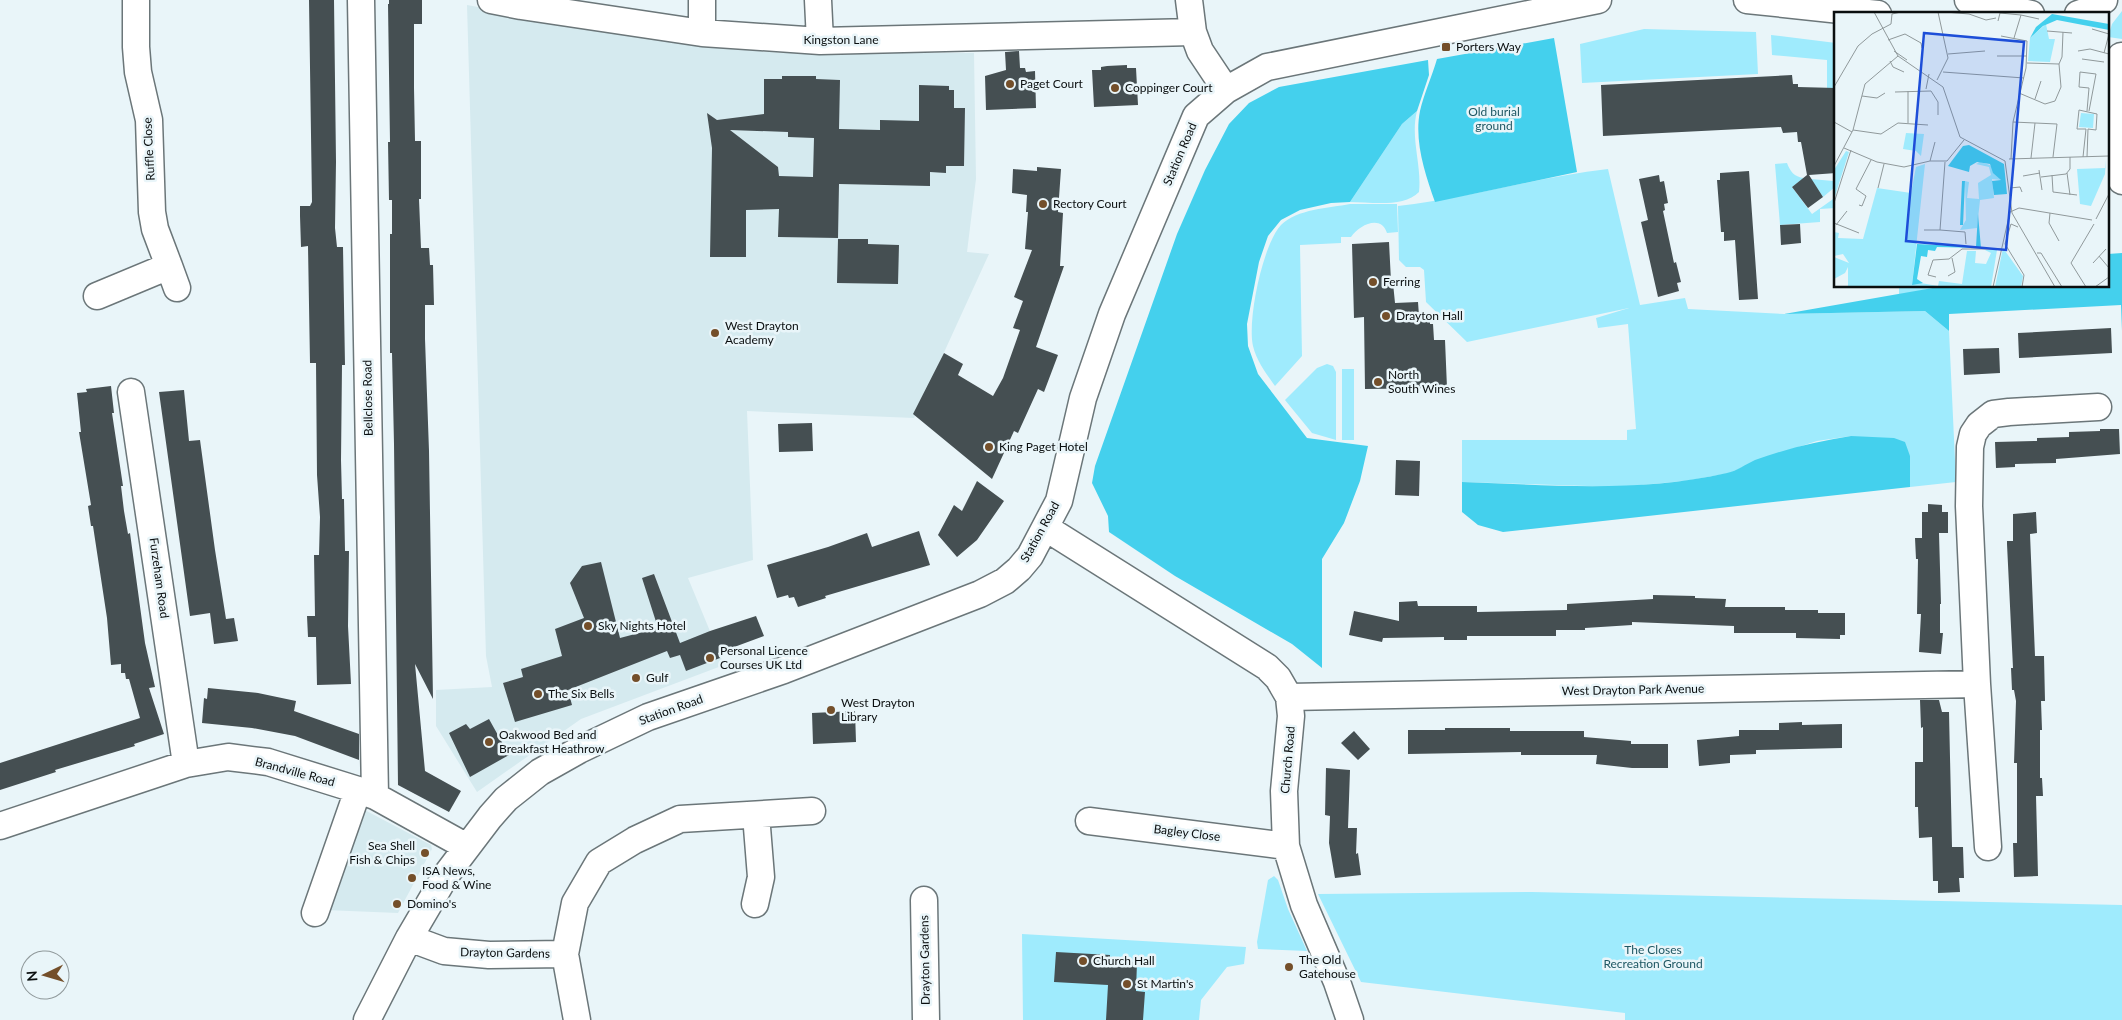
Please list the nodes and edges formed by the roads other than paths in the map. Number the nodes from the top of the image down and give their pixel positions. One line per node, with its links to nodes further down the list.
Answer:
1 (136, 0): 22 (street, Ruffle Close)
2 (361, 0): 29 (street, Bellclose Road)
3 (491, 0): 11 (street, Kingston Lane)
4 (702, 0): 17 (street)
5 (818, 0): 18 (street)
6 (1189, 0): 16 (street)
7 (1598, 0): 12 (street, Station Road)
8 (1968, 0): 14 (street)
9 (2104, 0): 15 (street)
10 (1761, 1): 13 (street)
11 (522, 3): 17 (street, Kingston Lane)
12 (1489, 10): 20 (street, Station Road)
13 (1860, 12)
14 (2021, 12)
15 (2084, 12)
16 (1193, 32): 18 (street, Kingston Lane); 20 (street)
17 (702, 33): 18 (street, Kingston Lane)
18 (820, 41)
19 (2117, 56): 21 (street)
20 (1226, 90): 25 (street, Station Road)
21 (2122, 180)
22 (97, 296)
23 (131, 392): 28 (street, Furzeham Road)
24 (2098, 407): 26 (street)
25 (1046, 528): 27 (street, Church Road); 35 (street, Station Road)
26 (1977, 684): 27 (street, West Drayton Park Avenue); 36 (street)
27 (1289, 697): 34 (street, Church Road)
28 (186, 764): 29 (street, Brandville Road); 33 (street, Brandville Road)
29 (366, 793): 35 (street, Brandville Road); 39 (street)
30 (812, 811): 31 (street)
31 (756, 815): 38 (street); 41 (street)
32 (1088, 821): 34 (street, Bagley Close)
33 (0, 826)
34 (1286, 846): 45 (street, Church Road)
35 (466, 847): 40 (street, Station Road)
36 (1988, 848)
37 (924, 900): 44 (street, Drayton Gardens)
38 (754, 904)
39 (314, 913)
40 (409, 938): 41 (street, Drayton Gardens); 42 (street, Station Road)
41 (565, 954): 43 (street, Drayton Gardens)
42 (367, 1020)
43 (577, 1020)
44 (926, 1020)
45 (1350, 1020)

